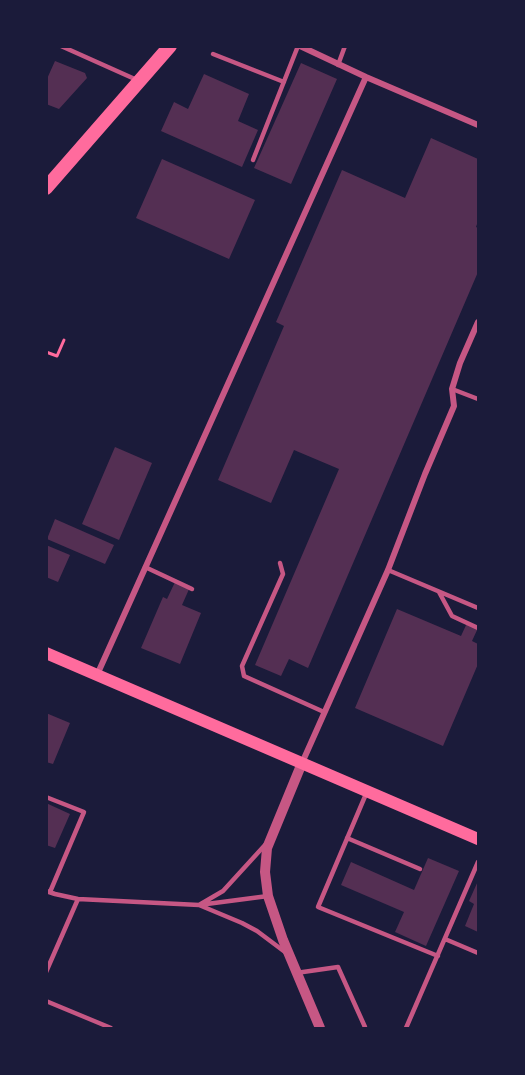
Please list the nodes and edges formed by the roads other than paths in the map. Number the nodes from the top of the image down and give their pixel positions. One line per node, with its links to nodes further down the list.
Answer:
1 (62, 46): 8 (lane)
2 (170, 46): 8 (main road)
3 (299, 46): 6 (street); 9 (lane)
4 (345, 46): 6 (lane)
5 (213, 54): 9 (lane)
6 (338, 65): 7 (street)
7 (366, 77): 10 (street); 17 (street)
8 (140, 81): 12 (main road)
9 (284, 82): 11 (lane)
10 (478, 125)
11 (253, 160)
12 (46, 188)
13 (478, 322): 14 (street)
14 (452, 389): 15 (lane); 18 (street)
15 (478, 399)
16 (280, 563): 25 (lane)
17 (145, 567): 19 (lane); 24 (street)
18 (388, 570): 20 (lane); 25 (street)
19 (192, 589)
20 (439, 592): 21 (lane); 22 (lane)
21 (478, 608)
22 (478, 628)
23 (46, 653): 24 (main road)
24 (97, 675): 26 (main road)
25 (324, 712): 26 (street)
26 (302, 763): 27 (main road); 29 (street)
27 (367, 791): 30 (lane); 31 (main road)
28 (46, 796): 34 (lane)
29 (273, 836): 35 (street); 37 (lane)
30 (347, 838): 33 (lane); 41 (lane)
31 (478, 839)
32 (478, 862): 38 (lane)
33 (420, 869)
34 (48, 891): 36 (lane)
35 (268, 896): 37 (lane); 40 (street)
36 (78, 900): 37 (lane); 42 (lane)
37 (199, 905): 40 (lane)
38 (445, 939): 39 (lane); 41 (lane)
39 (478, 953)
40 (289, 954): 43 (street)
41 (438, 956): 48 (lane)
42 (46, 972)
43 (296, 973): 46 (street); 47 (lane)
44 (46, 1001): 45 (lane)
45 (111, 1029)
46 (320, 1029)
47 (364, 1029)
48 (406, 1029)

